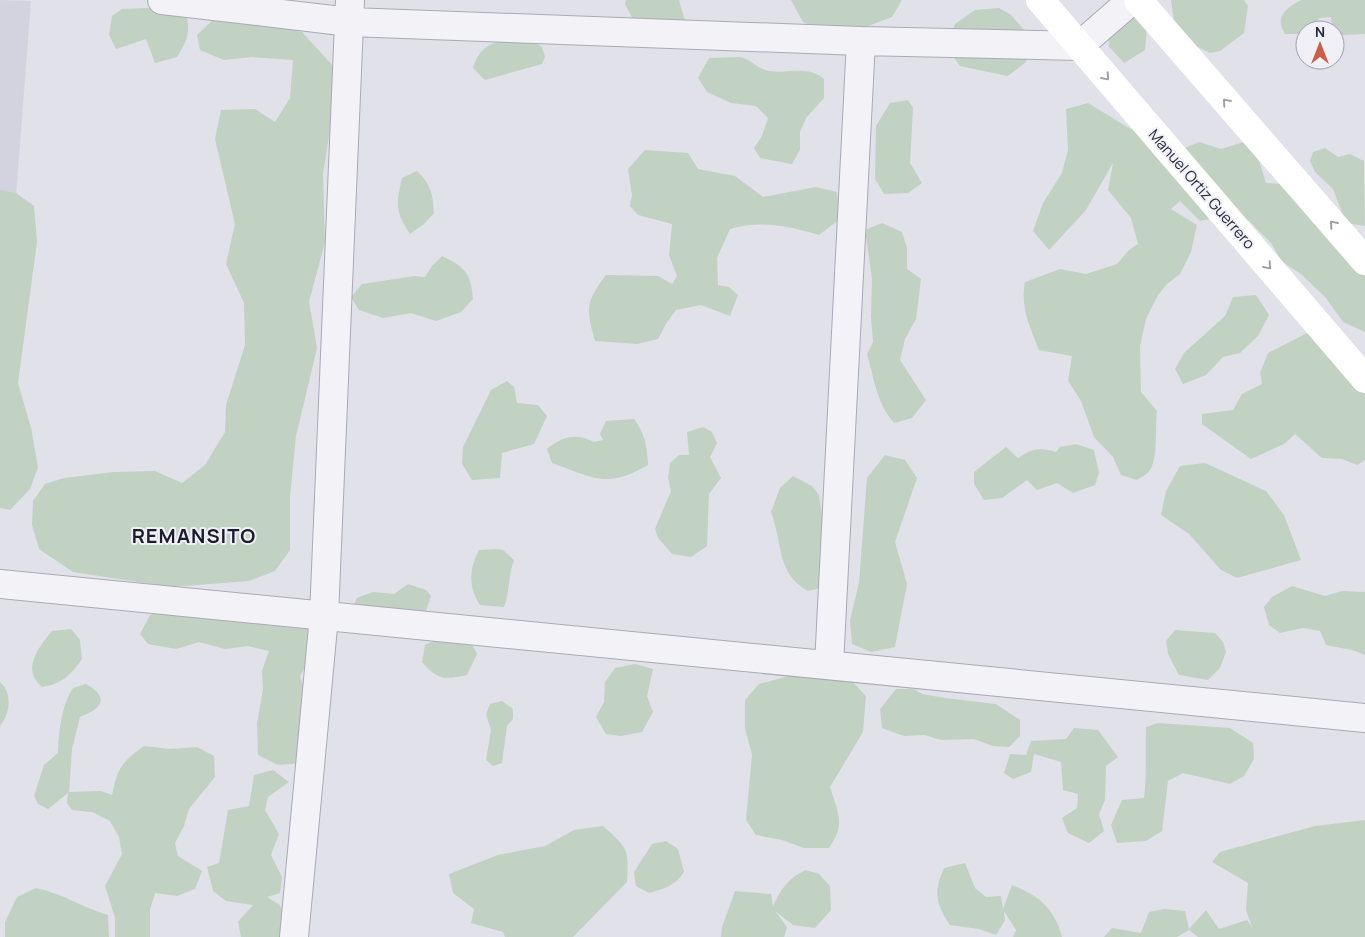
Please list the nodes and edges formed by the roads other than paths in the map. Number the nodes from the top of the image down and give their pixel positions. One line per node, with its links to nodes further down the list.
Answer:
1 (162, 0): 5 (street)
2 (1040, 0): 7 (street, Manuel Ortiz Guerrero)
3 (1132, 0): 7 (street)
4 (1138, 0): 8 (street, one-way to 4)
5 (350, 11): 6 (street); 11 (street)
6 (861, 41): 7 (street); 12 (street)
7 (1079, 46): 9 (street, Manuel Ortiz Guerrero, one-way to 9)
8 (1365, 261)
9 (1365, 379)
10 (0, 584): 11 (street)
11 (324, 616): 12 (street); 14 (street)
12 (829, 665): 13 (street)
13 (1365, 718)
14 (294, 937)

